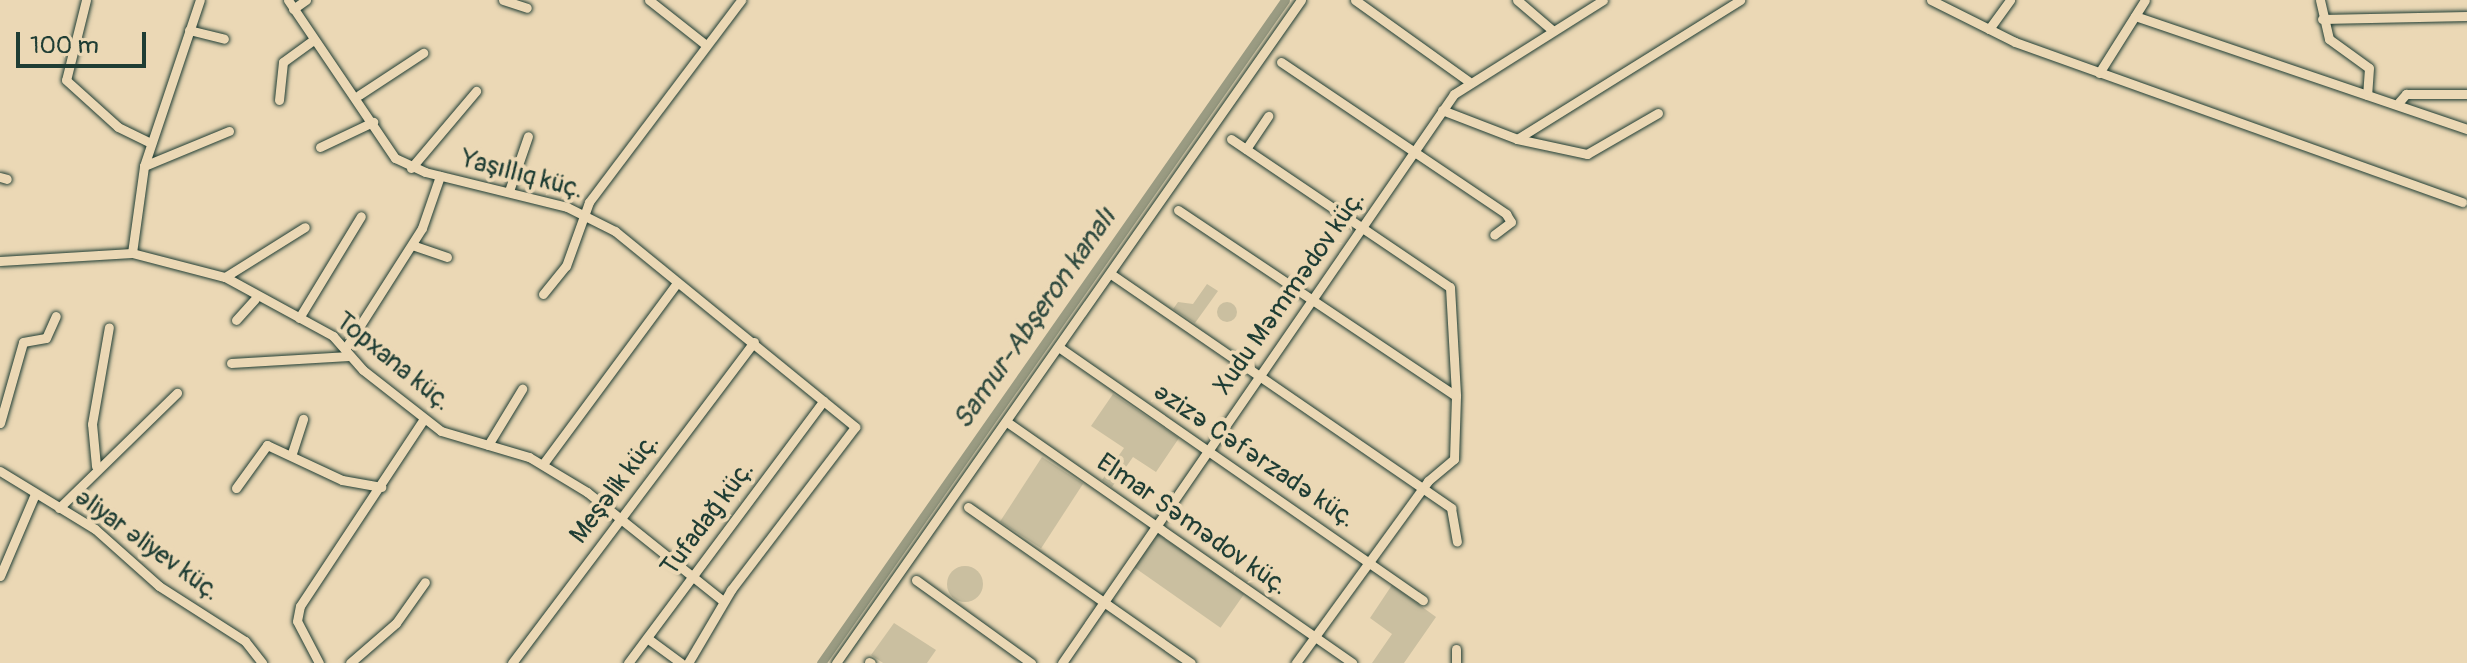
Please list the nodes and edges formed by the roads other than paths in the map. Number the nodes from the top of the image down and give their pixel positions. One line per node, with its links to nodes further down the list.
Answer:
1 (86, 0): 46 (street)
2 (200, 0): 22 (street)
3 (306, 0): 16 (street)
4 (503, 0): 17 (street)
5 (649, 0): 26 (street)
6 (741, 0): 26 (street)
7 (1301, 0): 65 (street)
8 (1355, 0): 30 (street)
9 (1517, 0): 23 (street)
10 (1603, 0): 23 (street, Xudu Məmmədov küç.)
11 (1740, 0): 45 (street)
12 (1931, 0): 21 (street)
13 (2010, 0): 21 (street)
14 (2145, 0): 18 (street)
15 (2320, 0): 20 (street)
16 (290, 4): 25 (street)
17 (527, 8)
18 (2135, 16): 29 (street); 34 (street)
19 (2467, 16): 20 (street)
20 (2322, 19): 34 (street)
21 (1989, 29): 29 (street)
22 (189, 30): 24 (street); 46 (street)
23 (1552, 30): 30 (street, Xudu Məmmədov küç.)
24 (224, 39)
25 (313, 40): 33 (street); 35 (street)
26 (706, 45): 56 (street)
27 (423, 53): 33 (street)
28 (1281, 62): 49 (street)
29 (2099, 73): 54 (street)
30 (1468, 81): 37 (street, Xudu Məmmədov küç.)
31 (476, 91): 51 (street)
32 (2467, 94): 36 (street)
33 (359, 95): 40 (street)
34 (2367, 95): 36 (street)
35 (279, 100)
36 (2399, 102): 41 (street)
37 (1442, 110): 45 (street); 49 (street, Xudu Məmmədov küç.)
38 (1658, 113): 45 (street)
39 (1268, 116): 48 (street)
40 (373, 122): 47 (street); 51 (street)
41 (2467, 129)
42 (229, 131): 50 (street)
43 (528, 136): 53 (street)
44 (1231, 139): 48 (street)
45 (1517, 139)
46 (151, 143): 50 (street)
47 (320, 147)
48 (1246, 149): 59 (street)
49 (1415, 150): 59 (street, Xudu Məmmədov küç.); 60 (street)
50 (144, 166): 62 (street)
51 (411, 168): 52 (street, Yaşıllıq küç.)
52 (440, 176): 53 (street, Yaşıllıq küç.); 61 (street)
53 (509, 191): 56 (street, Yaşıllıq küç.)
54 (2462, 202)
55 (1178, 210): 70 (street)
56 (582, 213): 67 (street, Yaşıllıq küç.); 68 (street)
57 (361, 216): 72 (street)
58 (305, 227): 66 (street)
59 (1363, 227): 70 (street, Xudu Məmmədov küç.); 82 (street)
60 (1494, 235)
61 (412, 245): 63 (street); 77 (street)
62 (132, 253): 64 (street, Topxana küç.); 66 (street, Topxana küç.)
63 (447, 257)
64 (0, 261)
65 (1111, 274): 76 (street); 79 (street)
66 (225, 277): 69 (street, Topxana küç.)
67 (676, 284): 75 (street, Yaşıllıq küç.); 91 (street)
68 (543, 294)
69 (255, 299): 72 (street, Topxana küç.); 73 (street)
70 (1313, 299): 79 (street, Xudu Məmmədov küç.); 82 (street)
71 (56, 316): 87 (street)
72 (299, 318): 77 (street, Topxana küç.)
73 (236, 320)
74 (109, 327): 92 (street)
75 (754, 342): 83 (street, Yaşıllıq küç.); 100 (street, Meşəlik küç.)
76 (1060, 348): 86 (street); 89 (street, Əzizə Cəfərzadə küç.)
77 (347, 352): 78 (street); 85 (street, Topxana küç.)
78 (231, 363)
79 (1259, 376): 89 (street, Xudu Məmmədov küç.); 96 (street)
80 (522, 389): 88 (street)
81 (177, 393): 92 (street)
82 (1456, 396): 96 (street)
83 (823, 401): 105 (street, Tufadağ küç.); 109 (street, Yaşıllıq küç.)
84 (303, 419): 90 (street)
85 (424, 419): 88 (street, Topxana küç.); 94 (street)
86 (1007, 422): 101 (street, Elmar Səmədov küç.); 121 (street)
87 (0, 423)
88 (488, 445): 91 (street, Topxana küç.)
89 (1207, 451): 101 (street, Xudu Məmmədov küç.); 103 (street, Əzizə Cəfərzadə küç.)
90 (292, 453): 94 (street); 95 (street)
91 (543, 464): 100 (street, Topxana küç.)
92 (96, 466): 99 (street)
93 (0, 471): 97 (street, Əliyar Əliyev küç.)
94 (381, 487): 115 (street)
95 (236, 488)
96 (1422, 489): 102 (street); 103 (street)
97 (35, 494): 99 (street, Əliyar Əliyev küç.); 104 (street)
98 (968, 507): 110 (street)
99 (59, 508): 114 (street, Əliyar Əliyev küç.)
100 (620, 518): 105 (street, Topxana küç.); 117 (street, Meşəlik küç.)
101 (1155, 527): 110 (street, Xudu Məmmədov küç.); 111 (street, Elmar Səmədov küç.)
102 (1457, 541)
103 (1368, 561): 108 (street, Əzizə Cəfərzadə küç.); 111 (street)
104 (0, 576)
105 (691, 578): 109 (street, Topxana küç.); 112 (street, Tufadağ küç.)
106 (916, 580): 122 (street)
107 (425, 582): 116 (street)
108 (1423, 600)
109 (723, 601): 120 (street)
110 (1105, 601): 123 (street, Xudu Məmmədov küç.); 124 (street)
111 (1315, 637): 125 (street); 126 (street, Elmar Səmədov küç.)
112 (647, 638): 118 (street, Tufadağ küç.); 119 (street)
113 (1456, 649): 127 (street)
114 (262, 663)
115 (319, 663)
116 (350, 663)
117 (512, 663)
118 (628, 663)
119 (681, 663)
120 (688, 663)
121 (836, 663)
122 (1031, 663)
123 (1062, 663)
124 (1191, 663)
125 (1296, 663)
126 (1352, 663)
127 (1456, 663)

